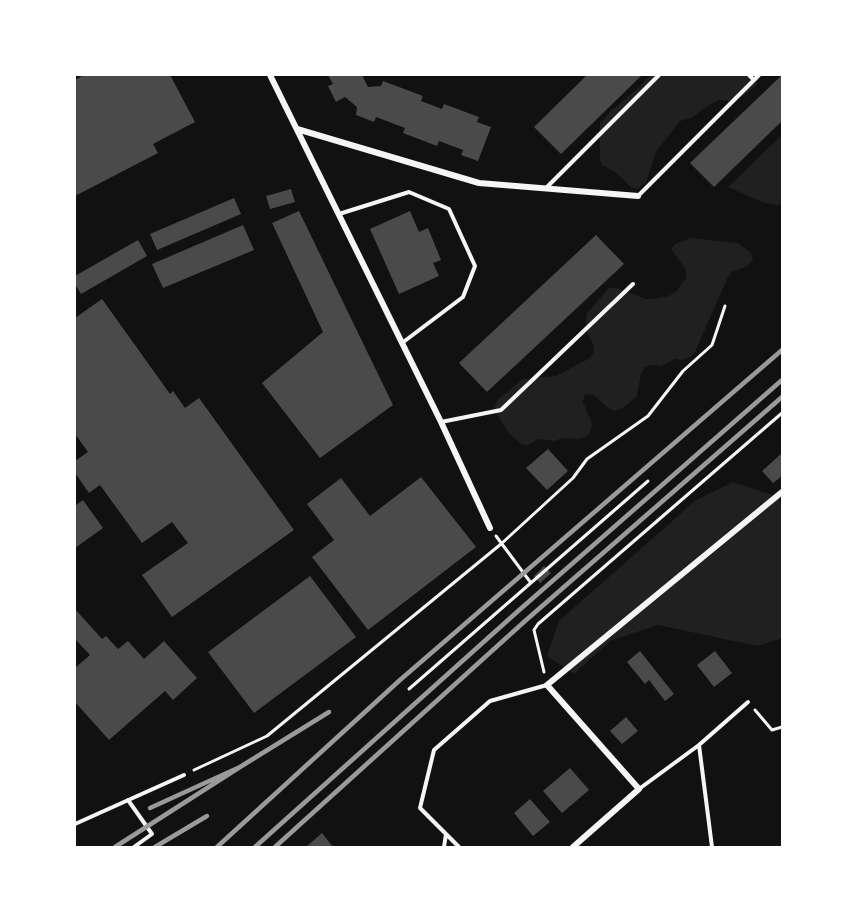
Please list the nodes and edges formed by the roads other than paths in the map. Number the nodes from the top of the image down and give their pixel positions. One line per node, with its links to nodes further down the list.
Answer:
1 (270, 75): 6 (street)
2 (659, 75): 7 (lane)
3 (749, 75): 5 (lane)
4 (759, 75): 5 (lane)
5 (754, 80): 8 (lane)
6 (297, 129): 7 (street); 9 (street)
7 (545, 189): 8 (street)
8 (638, 196)
9 (339, 214): 11 (street); 11 (lane)
10 (633, 284): 12 (lane)
11 (402, 343): 12 (street)
12 (441, 422): 14 (street)
13 (782, 492): 15 (street)
14 (490, 528)
15 (547, 685): 19 (street); 22 (lane)
16 (748, 702): 17 (lane)
17 (699, 746): 19 (lane); 27 (lane)
18 (184, 775): 20 (lane)
19 (639, 789): 26 (street)
20 (128, 800): 21 (lane); 23 (lane)
21 (75, 824)
22 (446, 834): 24 (lane); 25 (lane)
23 (134, 847)
24 (444, 847)
25 (459, 847)
26 (573, 847)
27 (712, 847)

